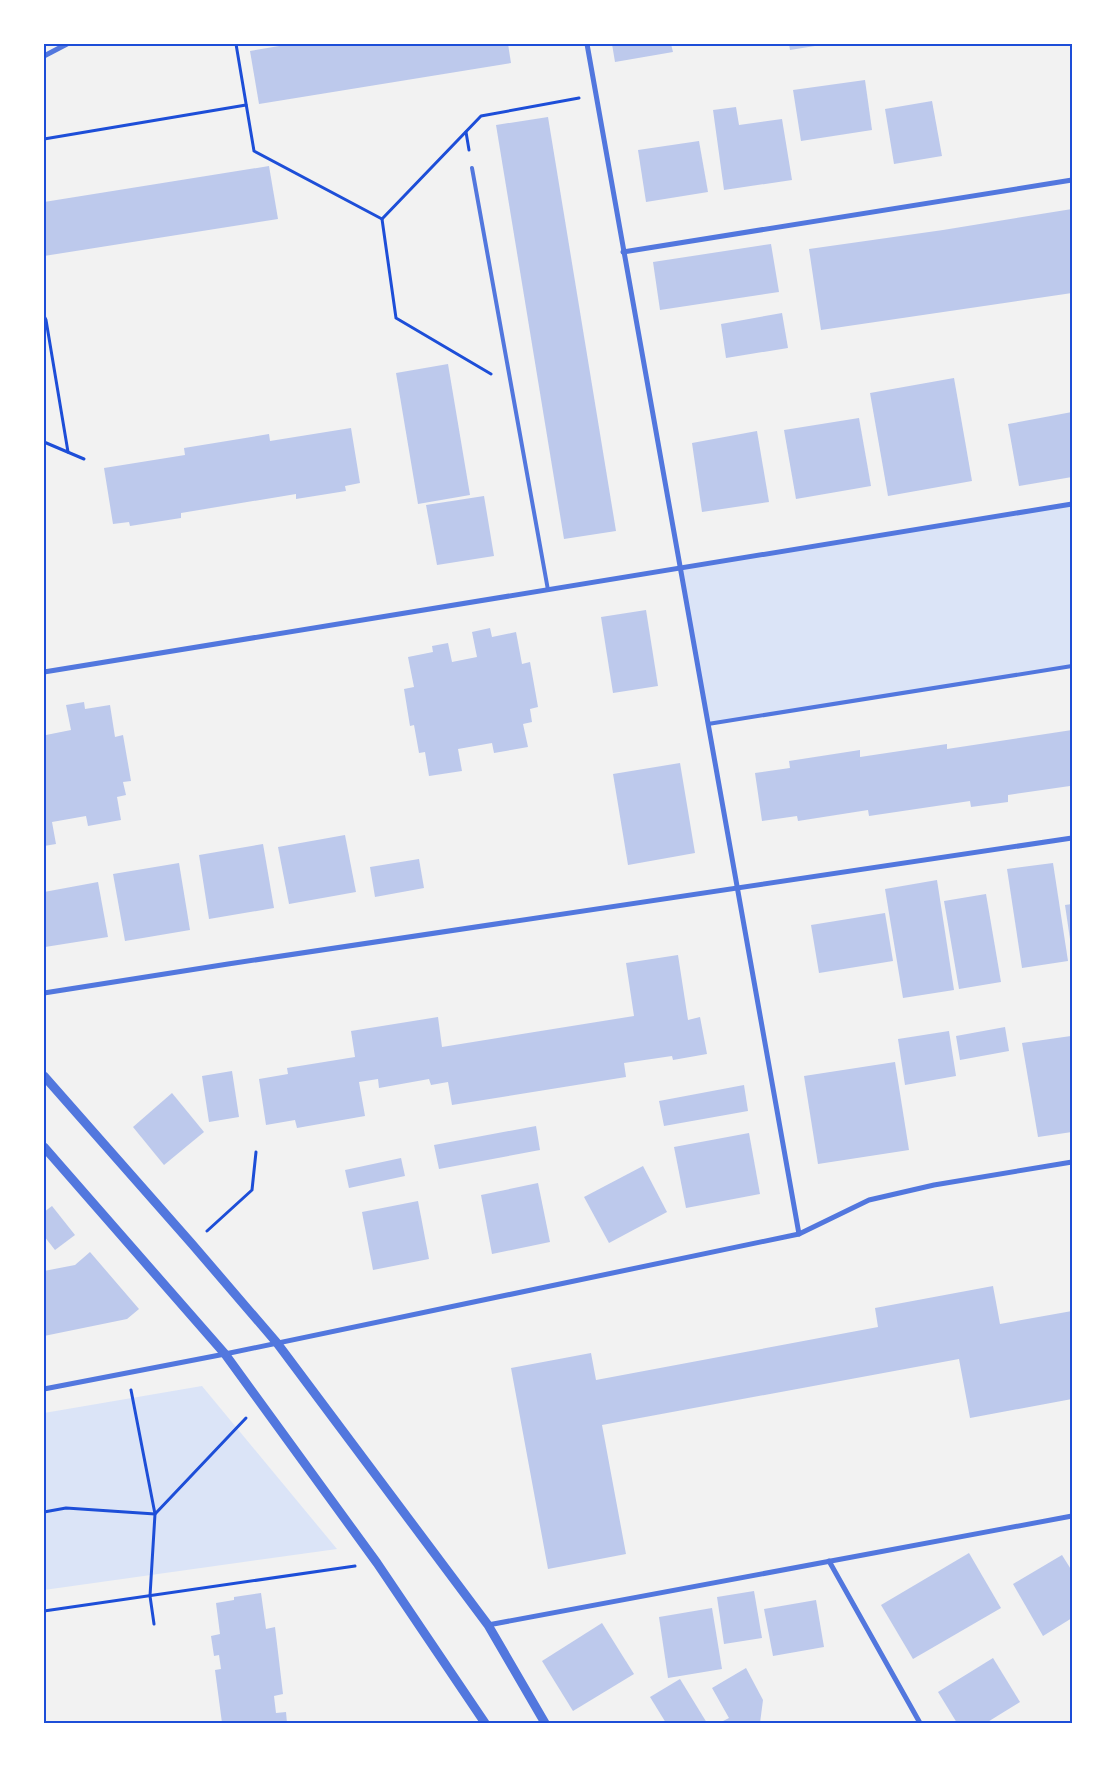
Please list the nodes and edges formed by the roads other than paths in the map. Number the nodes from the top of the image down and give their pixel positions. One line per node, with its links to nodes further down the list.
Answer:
1 (66, 44): 3 (street)
2 (586, 44): 6 (street)
3 (44, 56)
4 (472, 168): 9 (lane)
5 (1072, 180): 6 (street)
6 (623, 252): 8 (street)
7 (1072, 504): 8 (street)
8 (680, 567): 9 (street); 12 (street)
9 (548, 590): 11 (street)
10 (1072, 666): 12 (lane)
11 (44, 672)
12 (708, 724): 14 (street)
13 (1072, 838): 14 (street)
14 (737, 888): 15 (street); 19 (street)
15 (44, 993)
16 (44, 1076): 20 (street)
17 (44, 1147): 21 (street)
18 (1072, 1162): 19 (street)
19 (799, 1234): 20 (street)
20 (277, 1343): 21 (street); 25 (street)
21 (225, 1354): 22 (street); 26 (street)
22 (44, 1389)
23 (1072, 1516): 24 (street)
24 (829, 1561): 25 (street); 28 (street)
25 (488, 1626): 27 (street)
26 (485, 1723)
27 (545, 1723)
28 (920, 1723)

